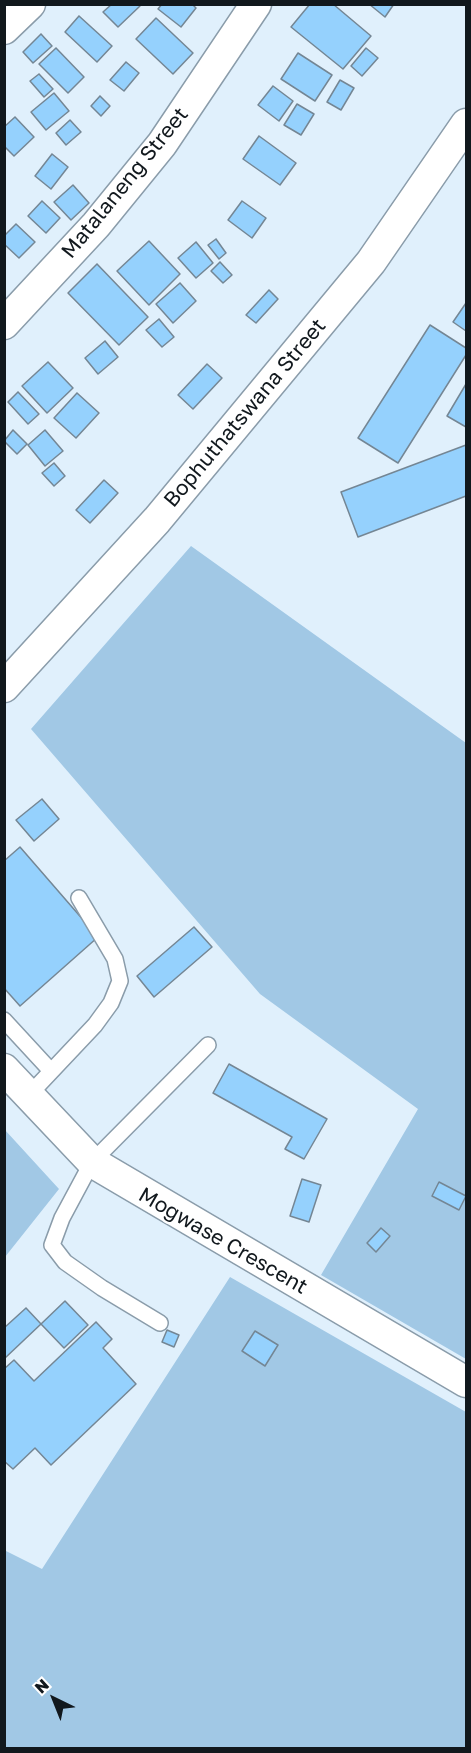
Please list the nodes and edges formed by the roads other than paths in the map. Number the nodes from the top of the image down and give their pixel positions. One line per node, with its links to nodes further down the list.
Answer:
1 (30, 4): 3 (street)
2 (256, 4): 5 (street, Matalaneng Street)
3 (4, 29)
4 (466, 124): 6 (street, Bophuthatswana Street)
5 (4, 324)
6 (4, 687)
7 (79, 898): 11 (lane)
8 (4, 1020): 11 (lane)
9 (208, 1045): 13 (lane)
10 (4, 1069): 12 (street, Mogwase Crescent)
11 (51, 1071): 12 (lane)
12 (28, 1096): 13 (street, Mogwase Crescent)
13 (92, 1162): 14 (lane); 15 (street, Mogwase Crescent)
14 (160, 1323)
15 (466, 1382)

